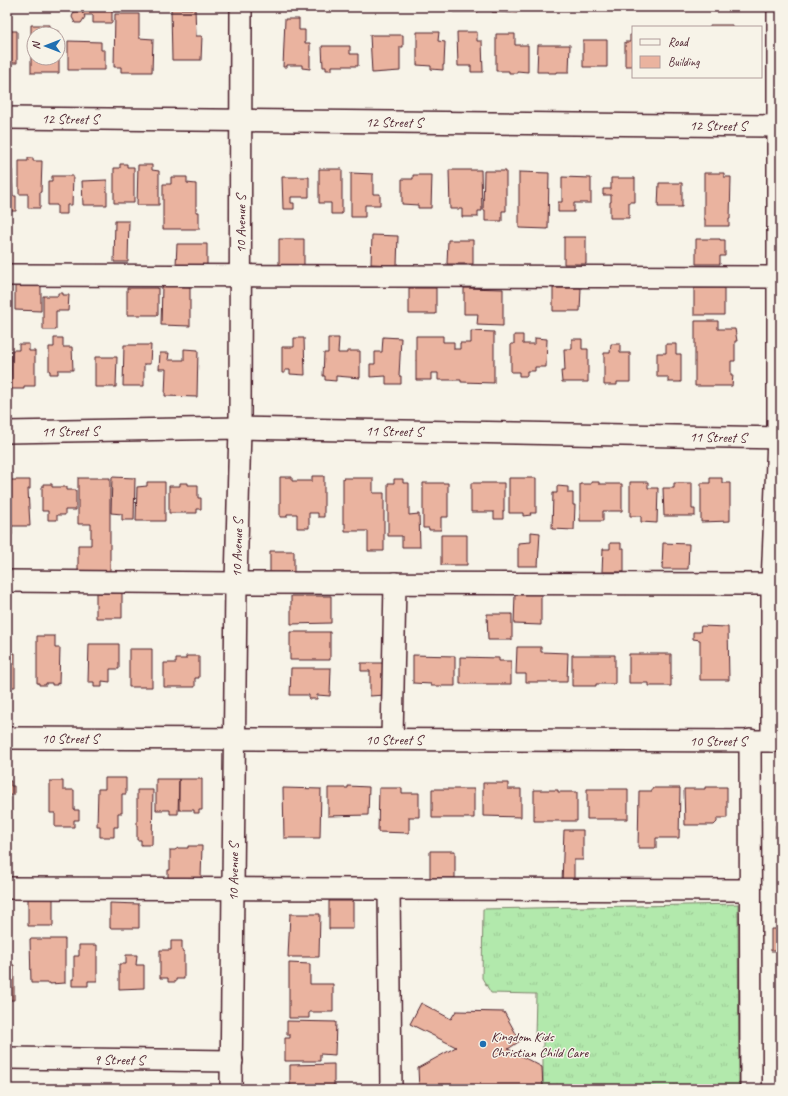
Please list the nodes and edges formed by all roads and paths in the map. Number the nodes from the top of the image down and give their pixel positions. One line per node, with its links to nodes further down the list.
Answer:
1 (241, 7): 4 (street, 10 Avenue S)
2 (778, 7): 5 (street)
3 (7, 118): 4 (street, 12 Street S)
4 (240, 120): 5 (street, 12 Street S); 7 (street, 10 Avenue S)
5 (780, 126): 8 (street)
6 (7, 275): 7 (street)
7 (240, 275): 8 (street); 9 (street, 10 Avenue S)
8 (780, 277): 11 (street)
9 (240, 428): 10 (street, 11 Street S); 11 (street, 11 Street S); 13 (street, 10 Avenue S)
10 (7, 432)
11 (779, 438): 15 (street)
12 (7, 581): 13 (street)
13 (236, 583): 14 (street); 17 (street, 10 Avenue S)
14 (395, 583): 15 (street); 18 (street)
15 (776, 584): 20 (street)
16 (7, 738): 17 (street, 10 Street S)
17 (234, 739): 18 (street, 10 Street S); 22 (street, 10 Avenue S)
18 (392, 739): 19 (street, 10 Street S)
19 (750, 740): 20 (street, 10 Street S); 24 (street)
20 (776, 741)
21 (7, 888): 22 (street)
22 (233, 889): 23 (street); 26 (street, 10 Avenue S)
23 (390, 889): 24 (street); 28 (street)
24 (750, 890): 29 (street)
25 (7, 1058): 26 (street, 9 Street S)
26 (232, 1061): 27 (street, 10 Avenue S)
27 (231, 1089)
28 (391, 1089)
29 (751, 1089)

